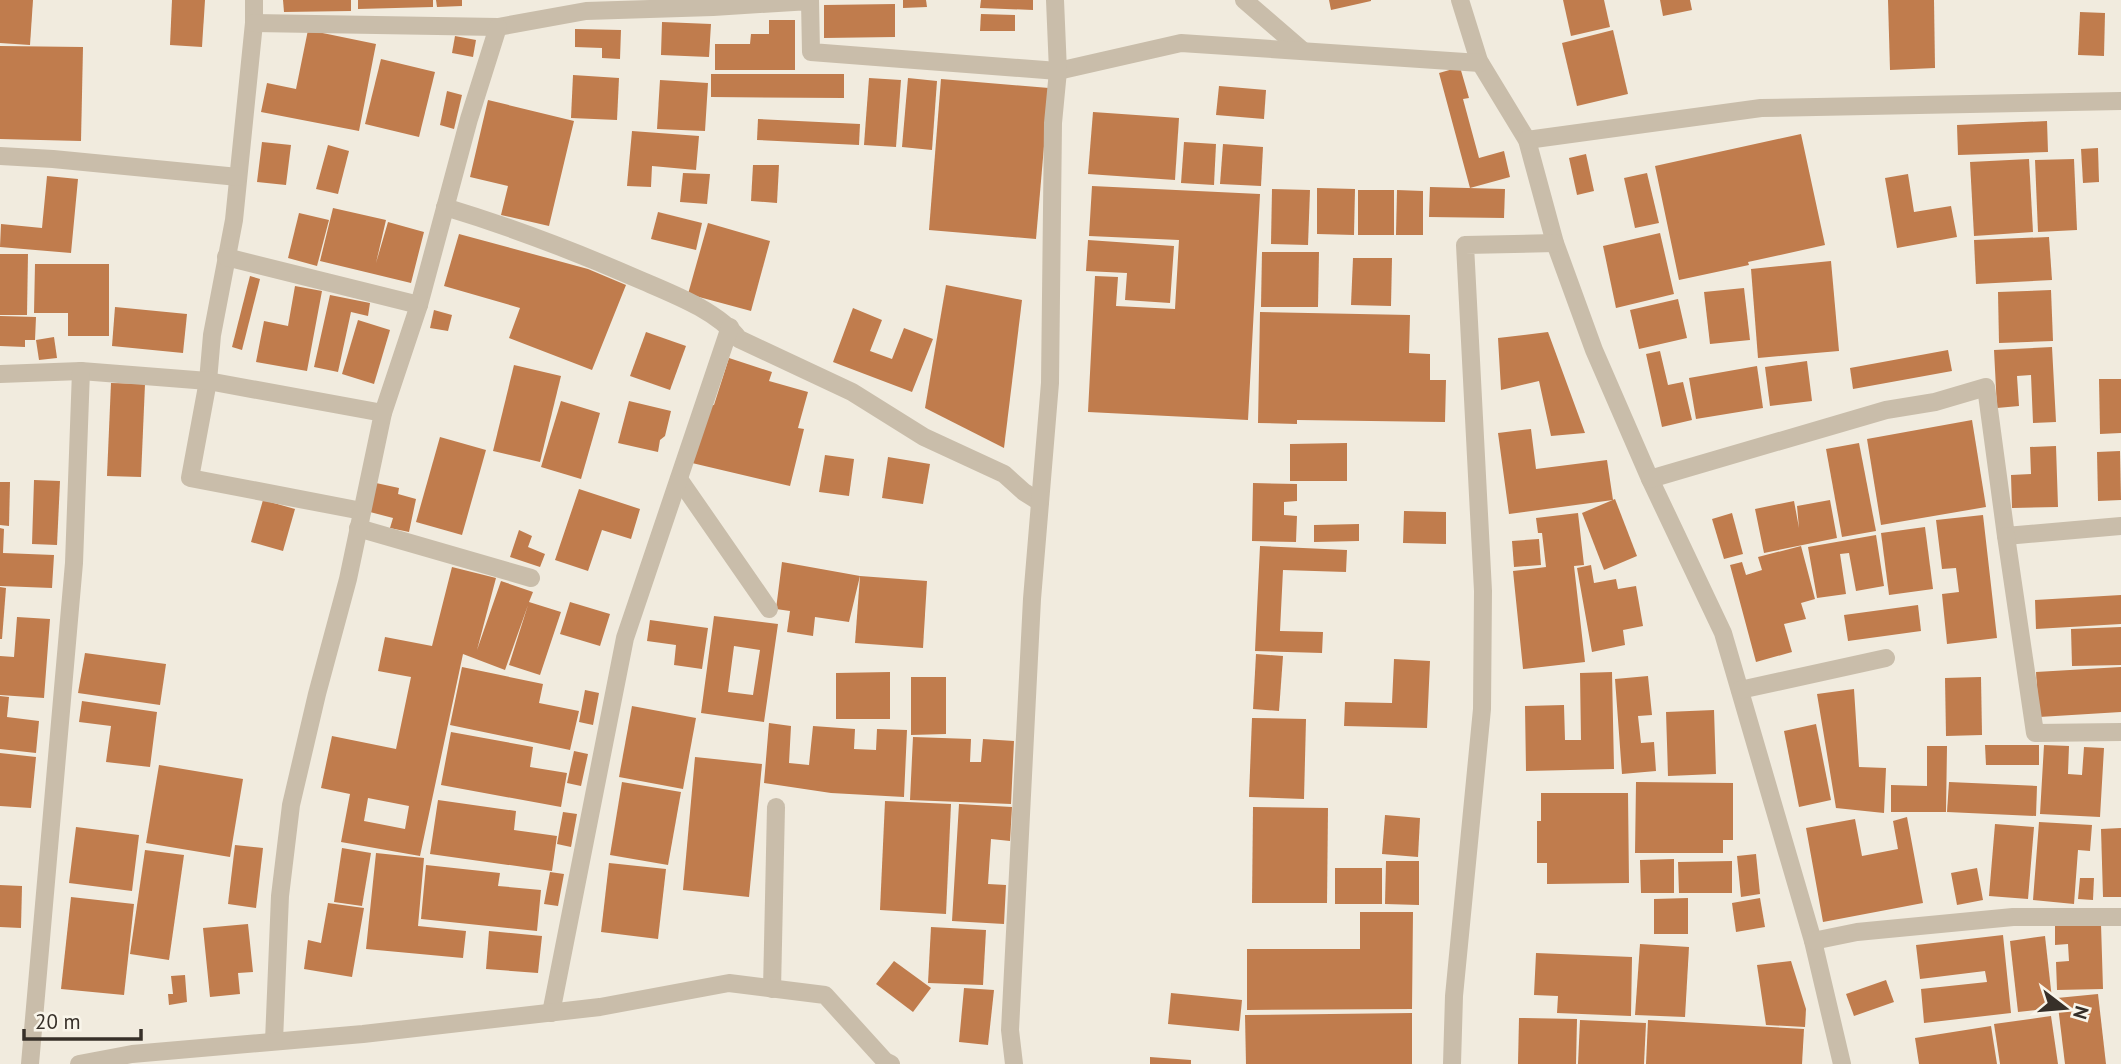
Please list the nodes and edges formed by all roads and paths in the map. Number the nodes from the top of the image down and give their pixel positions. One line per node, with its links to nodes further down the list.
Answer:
1 (254, 0): 5 (street)
2 (1055, 0): 9 (street)
3 (1244, 0): 7 (street)
4 (1461, 0): 8 (street)
5 (254, 23): 6 (street); 13 (street)
6 (498, 27): 9 (street); 14 (street)
7 (1302, 50): 8 (street); 9 (street)
8 (1480, 63): 11 (street)
9 (1058, 71): 25 (street)
10 (2121, 102): 11 (street)
11 (1527, 140): 15 (street)
12 (0, 156): 13 (street)
13 (238, 177): 16 (street)
14 (445, 207): 17 (street); 18 (street)
15 (1555, 243): 24 (street); 44 (street)
16 (226, 257): 17 (street); 21 (street)
17 (419, 305): 22 (street)
18 (730, 327): 23 (street); 25 (street)
19 (81, 371): 20 (street); 21 (street); 41 (street)
20 (0, 374)
21 (208, 382): 22 (street); 26 (street)
22 (383, 413): 26 (street)
23 (678, 479): 30 (street); 38 (street)
24 (1650, 479): 28 (street); 32 (street)
25 (1040, 502): 43 (street)
26 (360, 520): 29 (street); 39 (street)
27 (2121, 526): 28 (street)
28 (2006, 536): 33 (street)
29 (531, 578)
30 (769, 609)
31 (1886, 658): 32 (street)
32 (1740, 690): 36 (street)
33 (2121, 732)
34 (776, 807): 37 (street)
35 (2121, 917): 36 (street)
36 (1812, 941): 45 (street)
37 (772, 989): 38 (street); 40 (street)
38 (551, 1013): 39 (street)
39 (274, 1041): 42 (street)
40 (888, 1063)
41 (30, 1064)
42 (79, 1064)
43 (1014, 1064)
44 (1452, 1064)
45 (1842, 1064)

